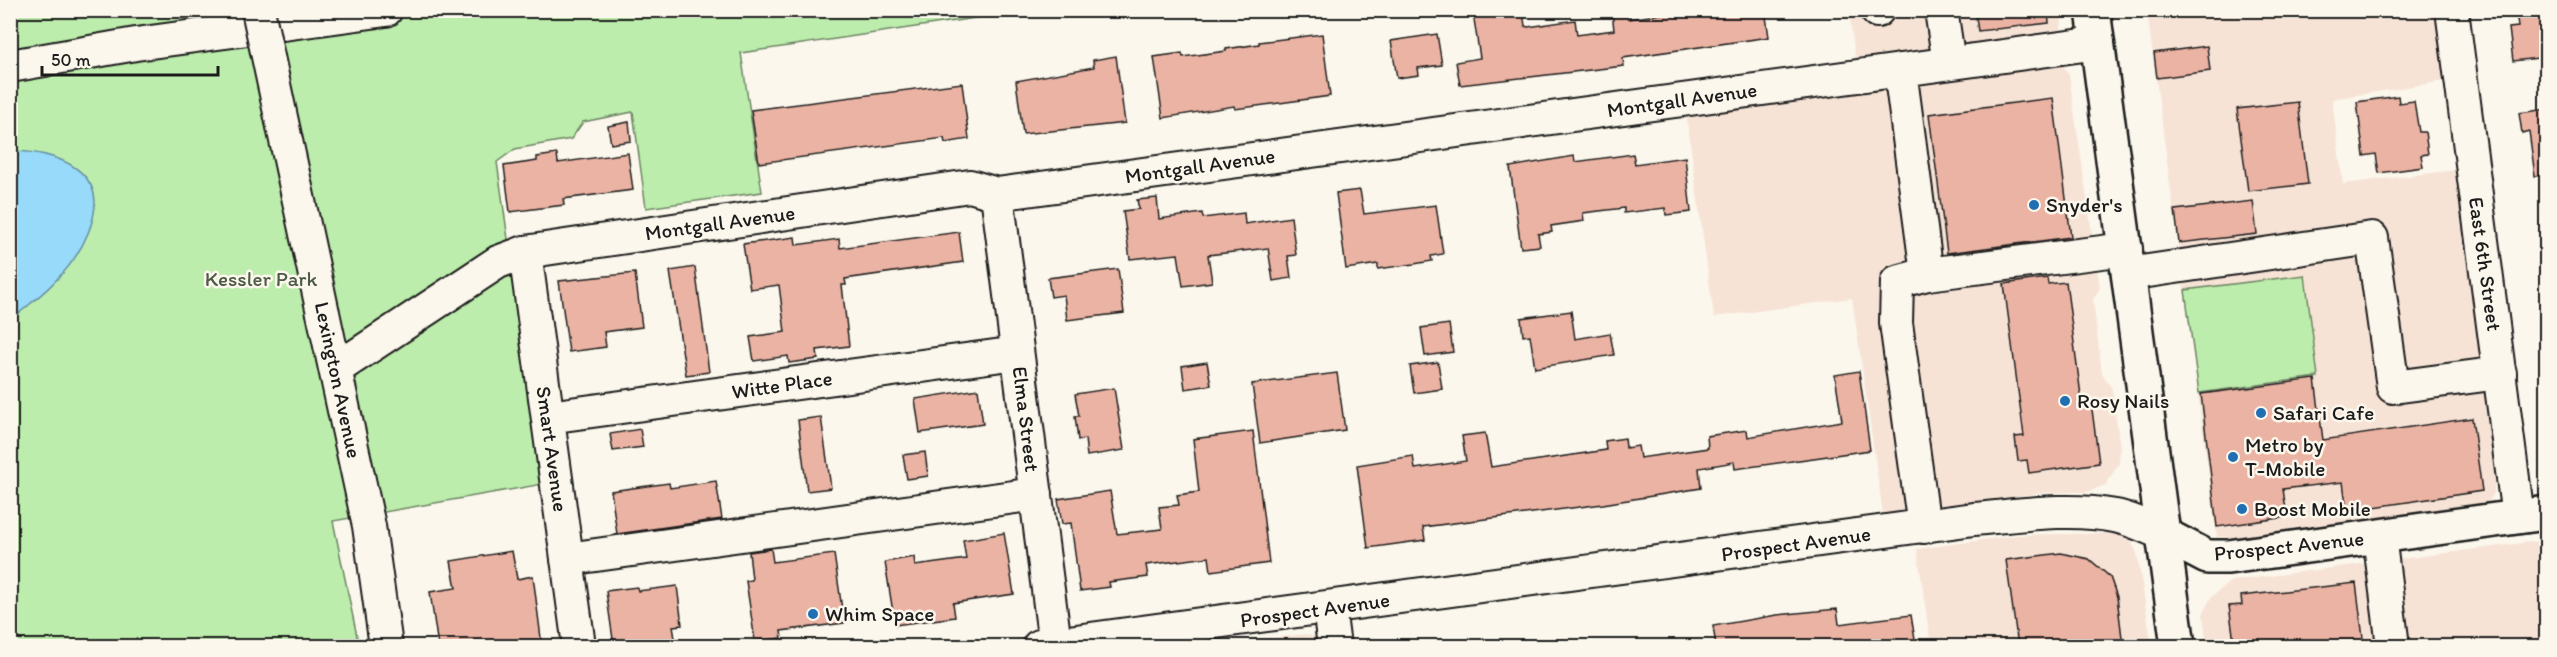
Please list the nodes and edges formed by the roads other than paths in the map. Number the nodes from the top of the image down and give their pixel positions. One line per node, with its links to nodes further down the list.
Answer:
1 (258, 10): 14 (street, Lexington Avenue, bridge)
2 (386, 10): 7 (street)
3 (1941, 10): 6 (street)
4 (2452, 10): 15 (street, East 6th Street)
5 (2098, 19): 6 (street, Montgall Avenue); 11 (main road)
6 (1949, 63): 8 (street, Montgall Avenue)
7 (10, 66)
8 (1900, 70): 9 (street, Montgall Avenue); 12 (street)
9 (997, 194): 10 (street, Montgall Avenue); 13 (street, Elma Street)
10 (525, 252): 14 (street, Montgall Avenue); 16 (street, Smart Avenue)
11 (2127, 261): 12 (street); 15 (street); 20 (main road)
12 (1927, 274): 19 (street)
13 (1017, 352): 16 (street, Witte Place); 17 (street, Elma Street)
14 (336, 369): 26 (street, Lexington Avenue)
15 (2499, 373): 18 (street, East 6th Street)
16 (548, 417): 22 (street, Smart Avenue)
17 (1036, 494): 22 (street); 25 (street, Elma Street)
18 (2532, 515): 21 (main road, Prospect Avenue)
19 (1924, 527): 20 (street, Prospect Avenue); 23 (street, Prospect Avenue)
20 (2163, 534): 21 (main road, Prospect Avenue); 29 (main road)
21 (2379, 536): 24 (street)
22 (567, 559): 27 (street, Smart Avenue)
23 (1329, 608): 25 (street, Prospect Avenue); 28 (street)
24 (2391, 632)
25 (1047, 645)
26 (386, 646)
27 (579, 646)
28 (1334, 646)
29 (2178, 646)

